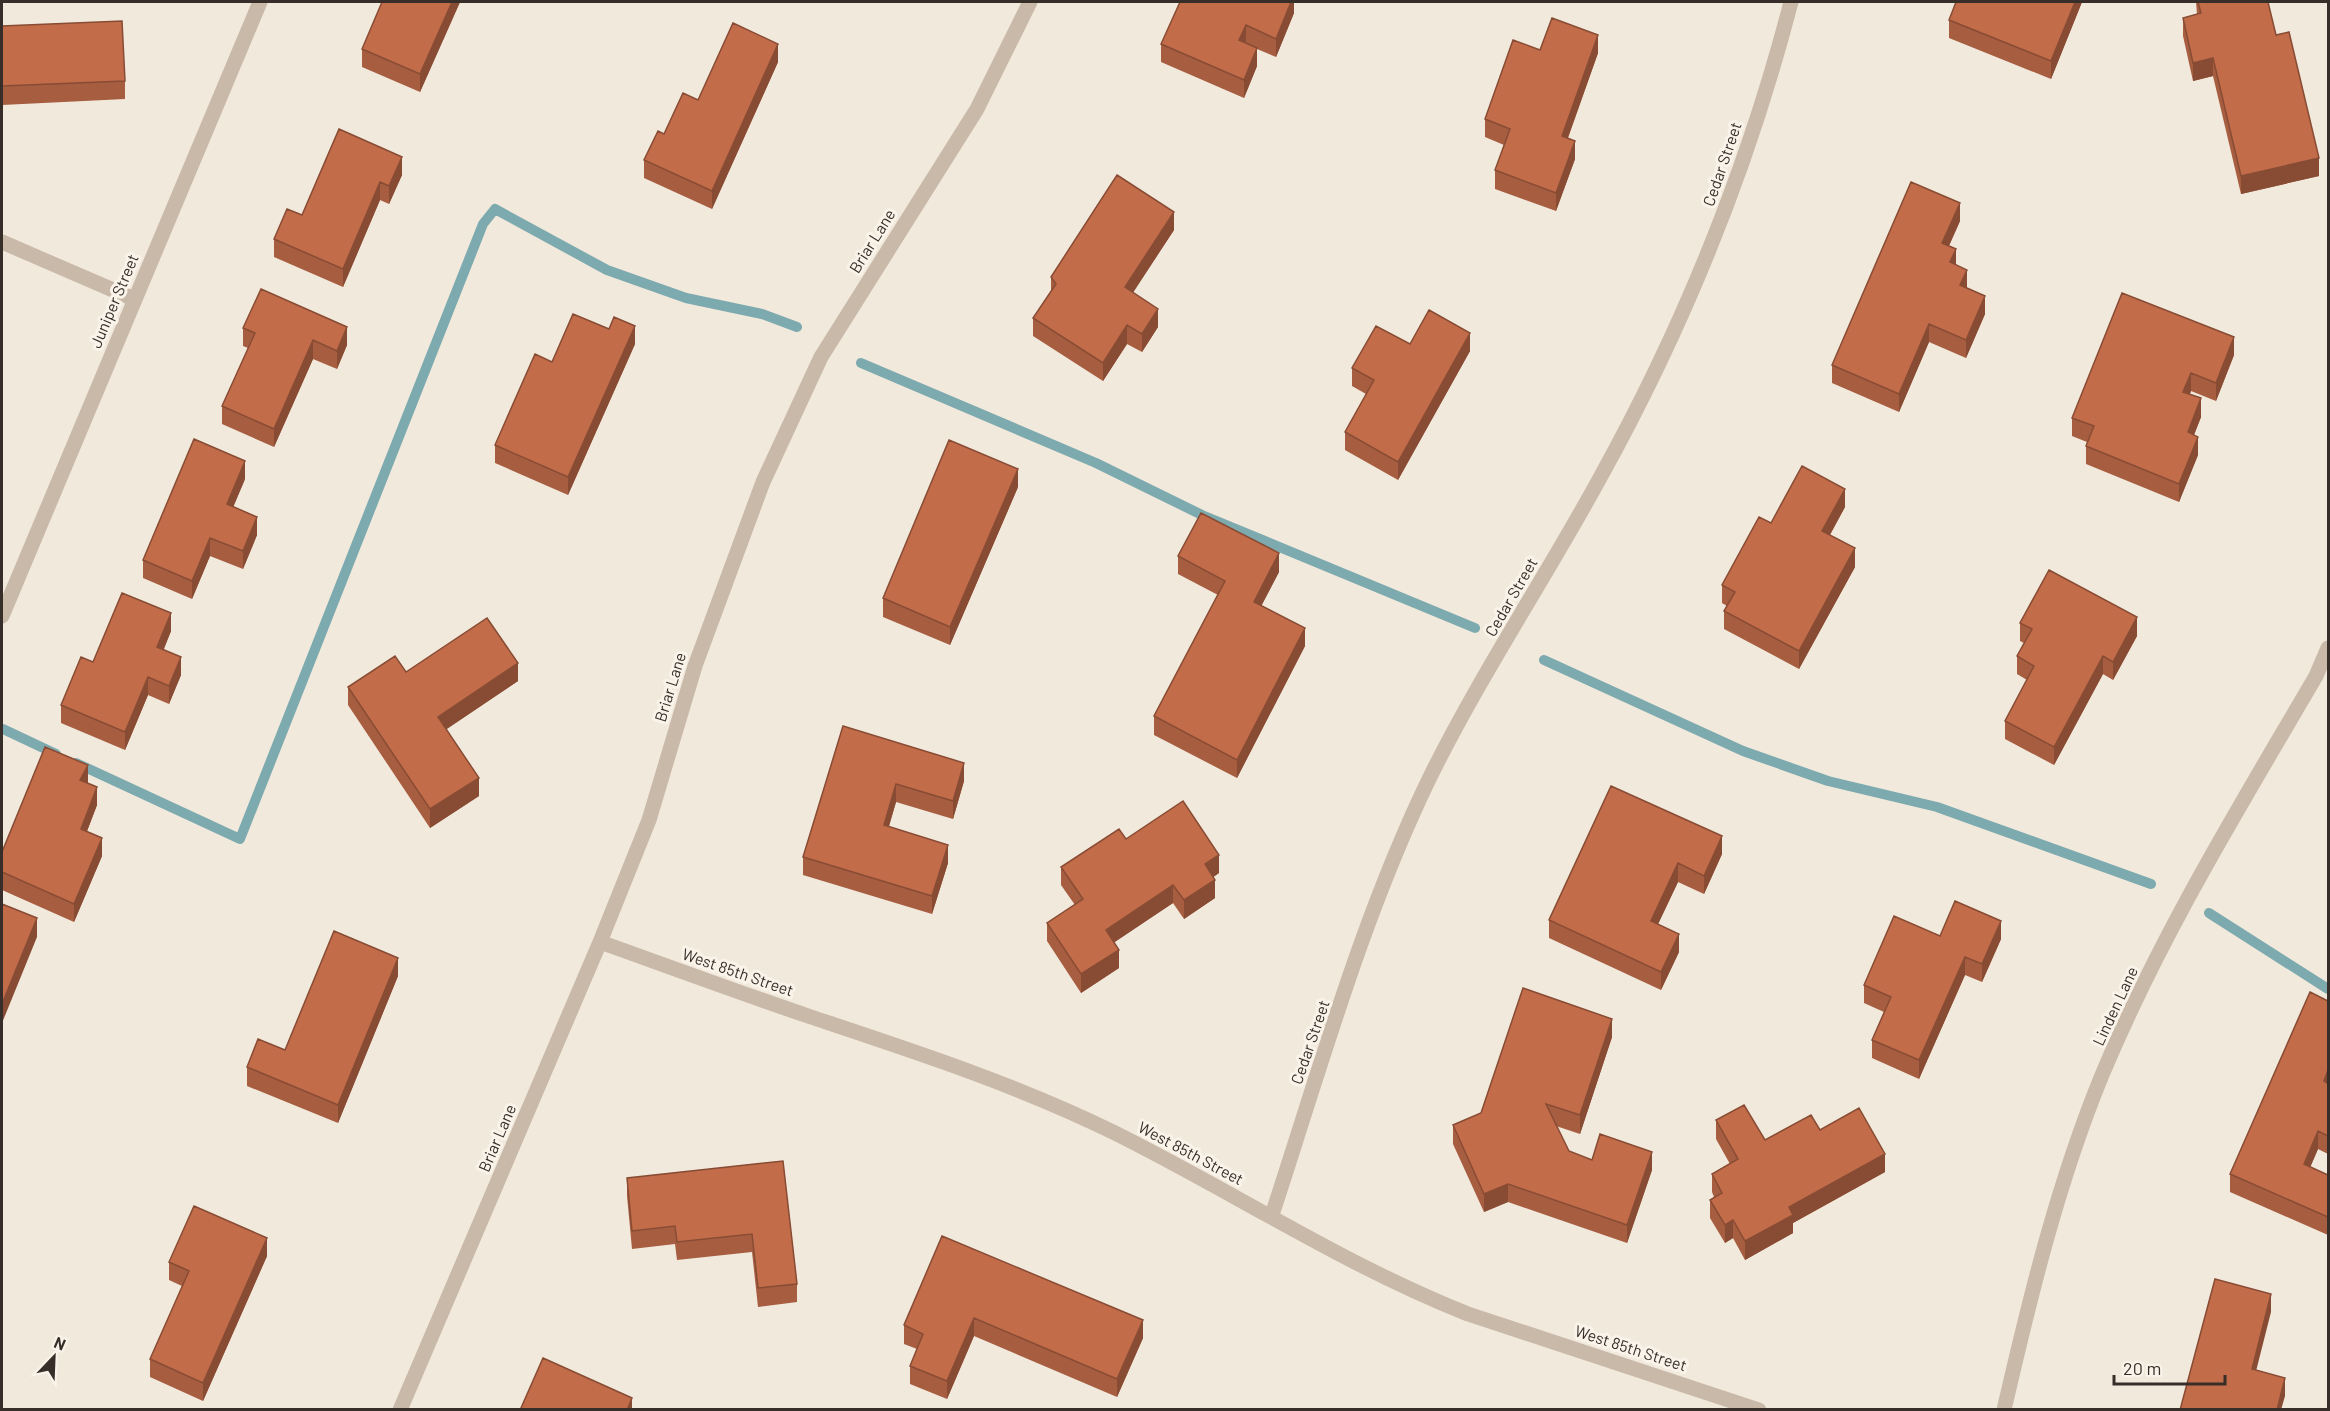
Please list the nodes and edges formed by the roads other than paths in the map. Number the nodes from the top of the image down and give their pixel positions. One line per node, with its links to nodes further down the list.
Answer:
1 (260, 2): 5 (street, Juniper Street)
2 (1030, 2): 8 (street, Briar Lane)
3 (1791, 2): 9 (street, Cedar Street)
4 (2, 242): 5 (street)
5 (134, 299): 6 (street, Juniper Street)
6 (2, 616)
7 (2328, 648): 12 (street, Linden Lane)
8 (600, 942): 9 (street, West 85th Street); 10 (street, Briar Lane)
9 (1272, 1215): 11 (street, West 85th Street)
10 (400, 1410)
11 (1759, 1410)
12 (2004, 1410)

